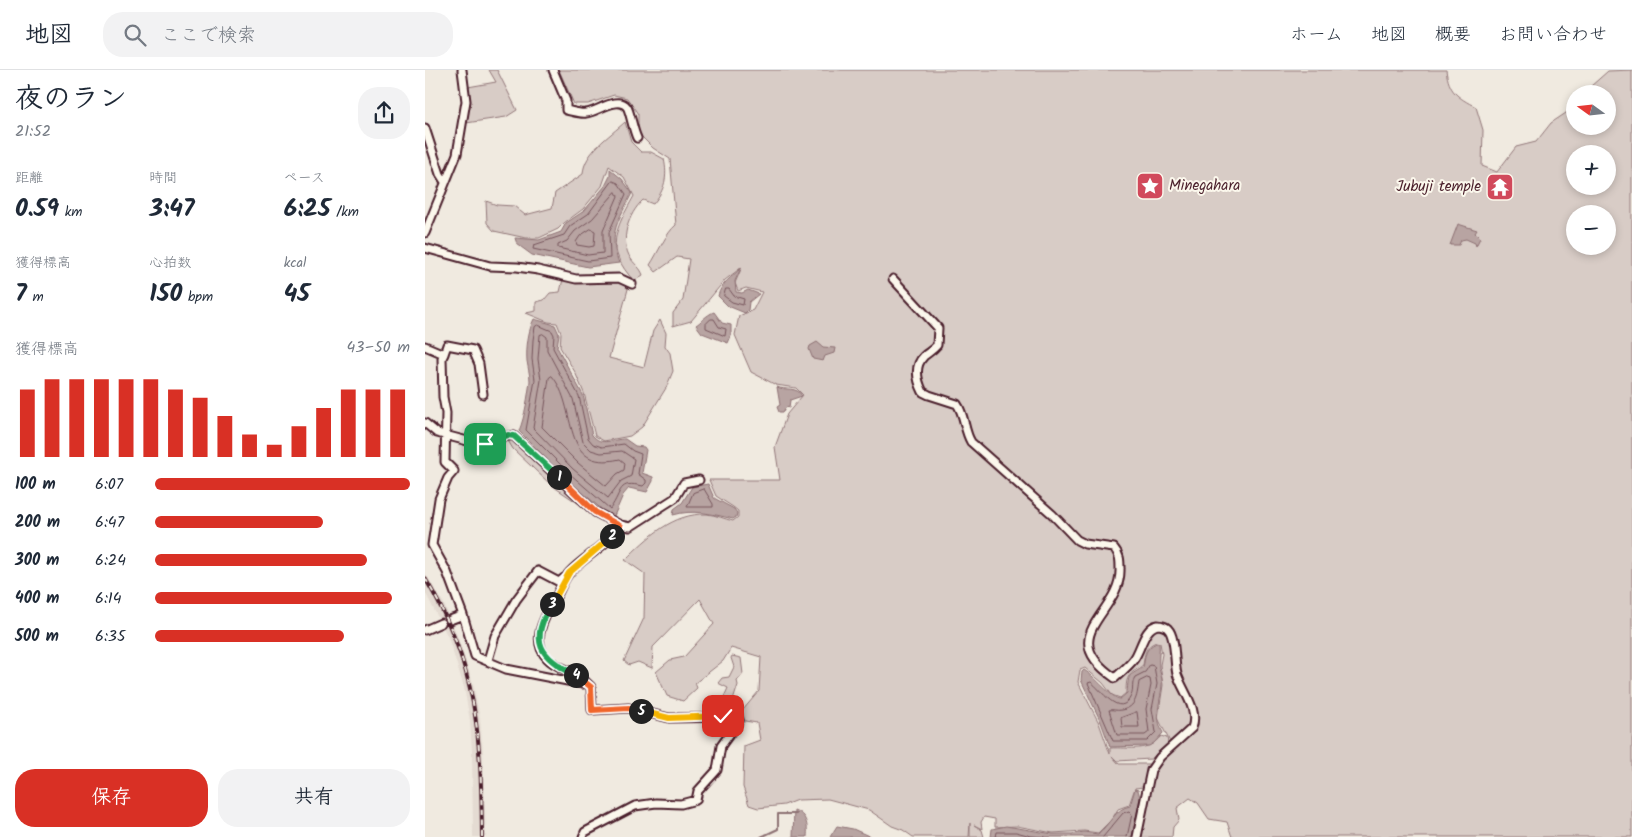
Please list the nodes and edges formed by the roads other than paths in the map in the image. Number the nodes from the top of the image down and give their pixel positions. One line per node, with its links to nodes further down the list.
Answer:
1 (462, 70): 5 (street)
2 (553, 70): 4 (street)
3 (425, 128): 5 (street)
4 (637, 138)
5 (445, 182): 6 (street)
6 (425, 230)
7 (425, 248): 9 (street)
8 (893, 279): 26 (street)
9 (632, 284)
10 (447, 345): 11 (street); 12 (street); 13 (street)
11 (427, 346): 12 (street)
12 (444, 354): 15 (street)
13 (483, 394)
14 (425, 423): 15 (street)
15 (445, 434): 17 (street); 19 (street)
16 (699, 480): 17 (street)
17 (620, 526): 18 (street)
18 (569, 573): 23 (street); 24 (street)
19 (463, 614): 20 (street); 23 (street)
20 (450, 620)
21 (441, 623): 22 (street)
22 (425, 630)
23 (488, 660): 24 (street)
24 (586, 682): 25 (street)
25 (583, 837)
26 (1137, 837)

